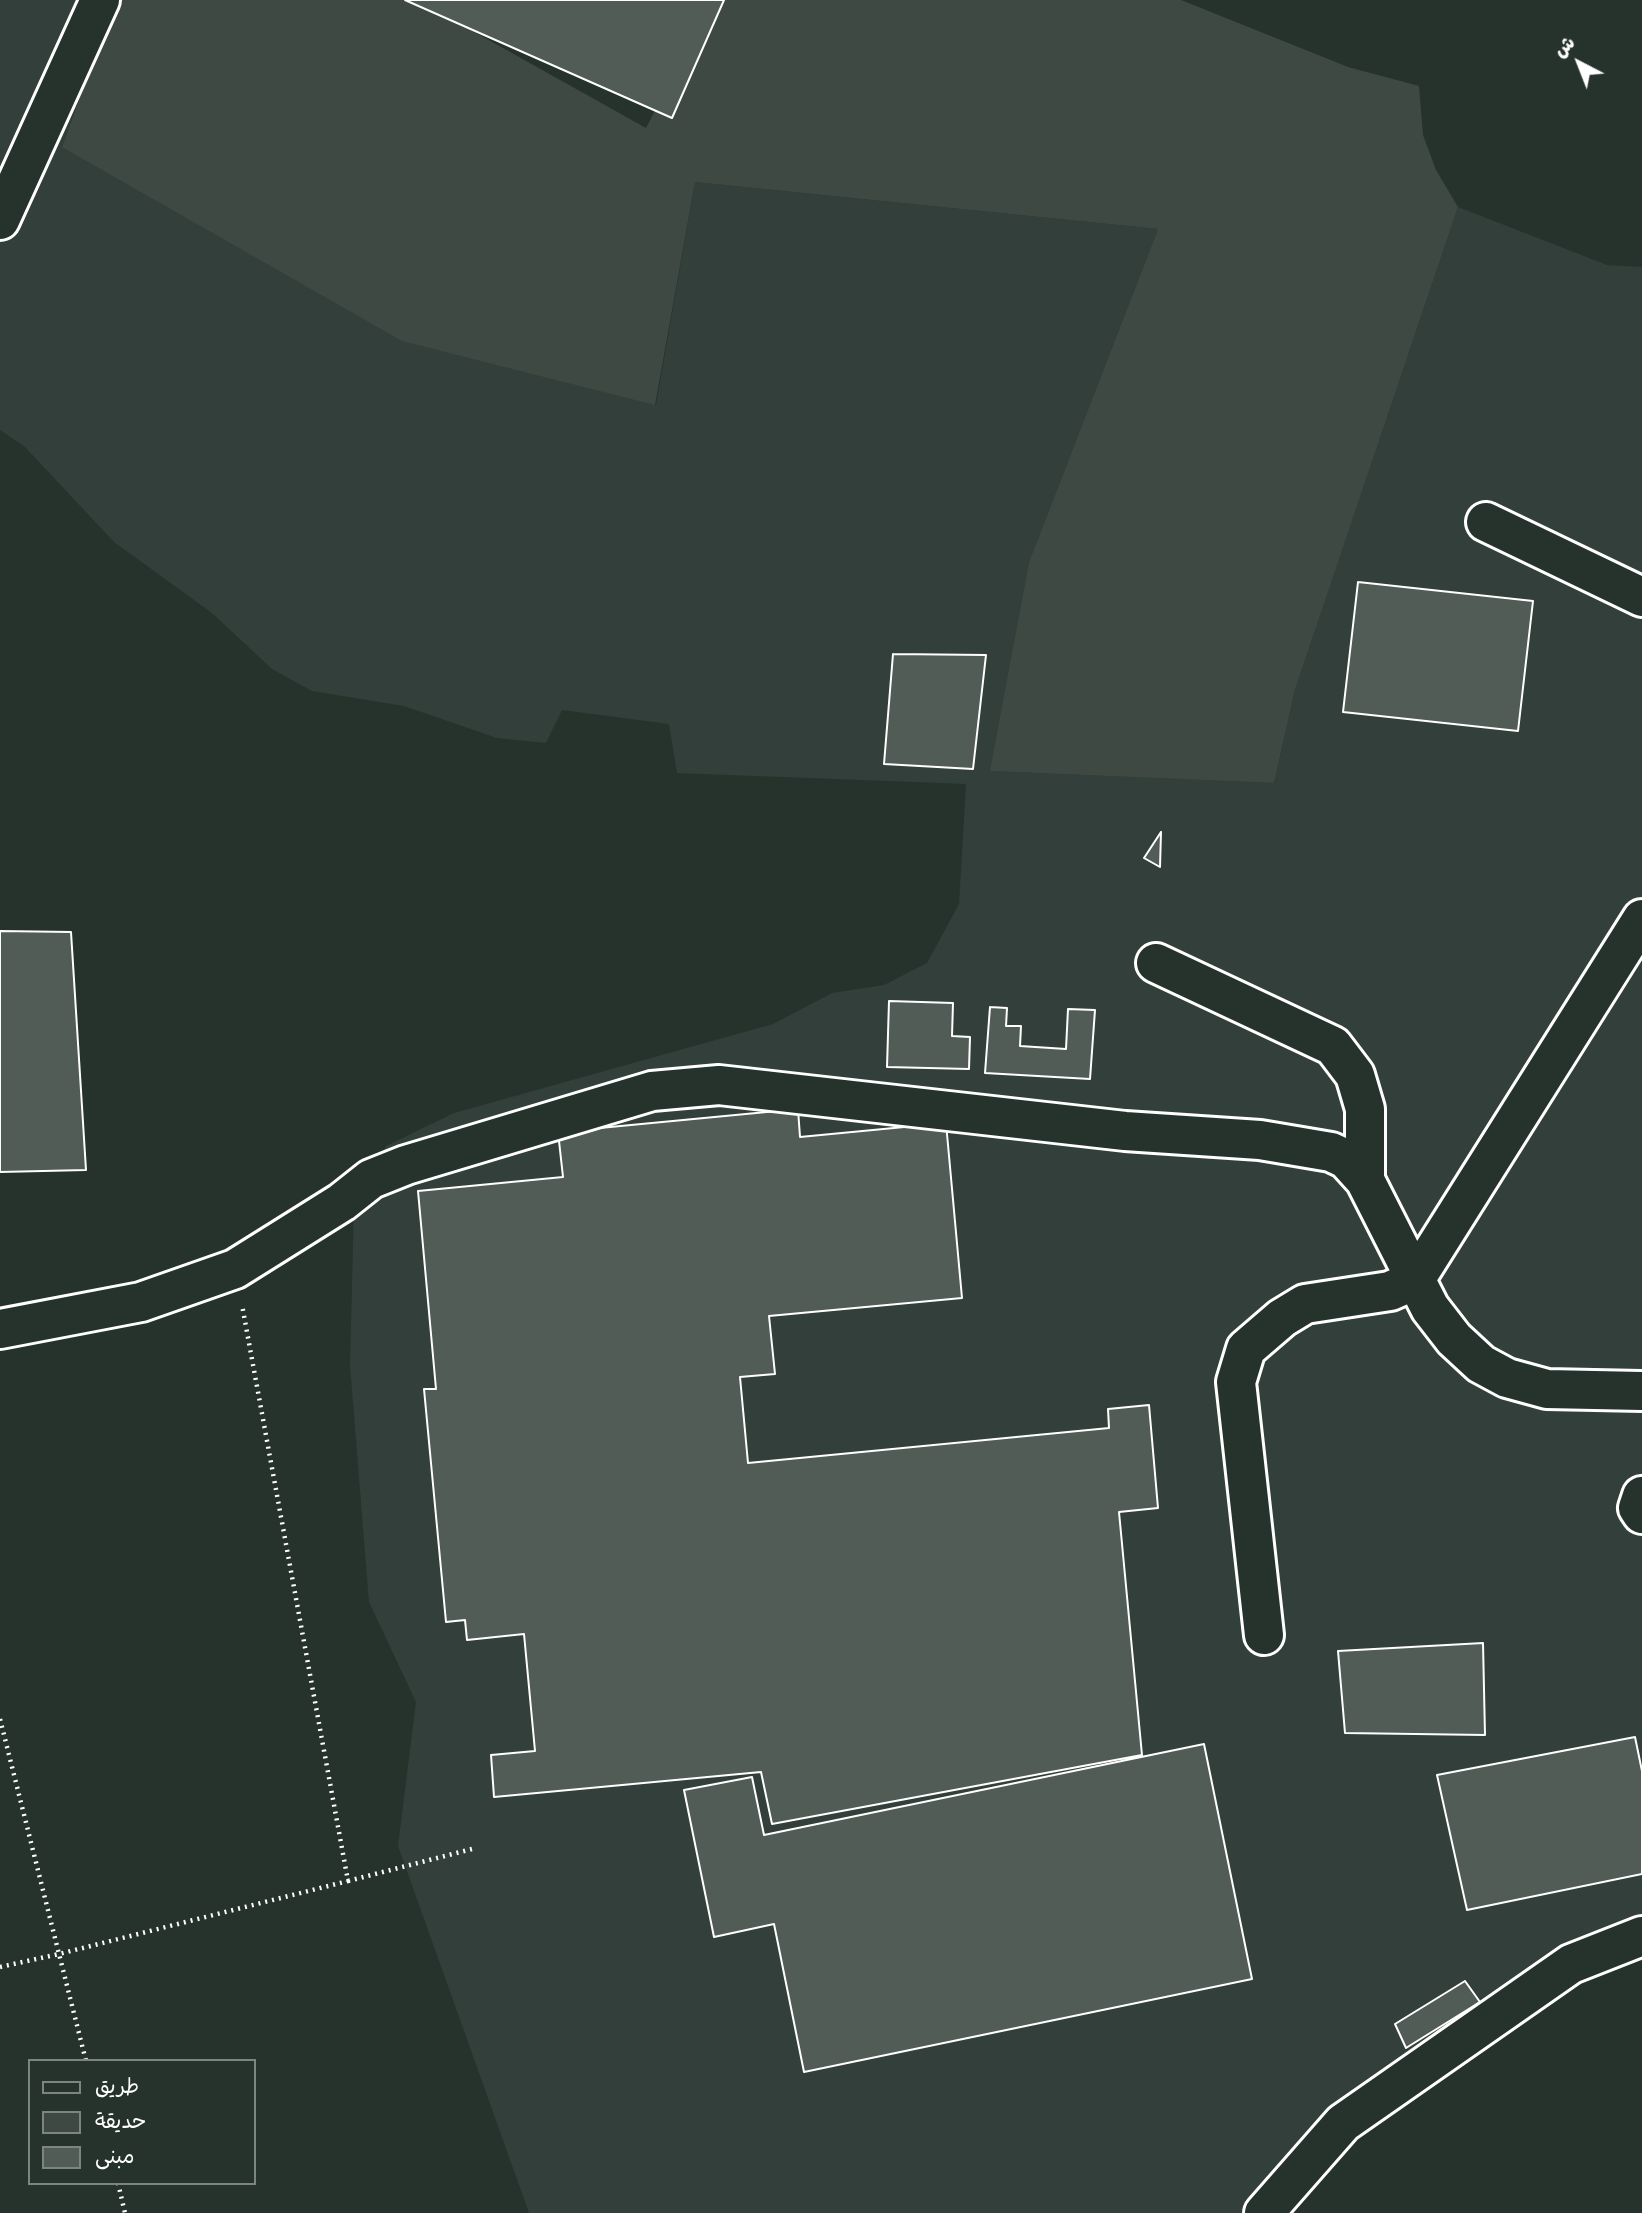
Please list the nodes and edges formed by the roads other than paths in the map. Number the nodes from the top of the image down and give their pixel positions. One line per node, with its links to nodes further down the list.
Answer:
1 (100, 0): 2 (street)
2 (0, 220)
3 (1486, 522): 4 (street)
4 (1642, 597)
5 (1642, 919): 8 (street)
6 (1156, 963): 7 (street)
7 (1365, 1180): 8 (street); 9 (street)
8 (1415, 1280): 10 (street); 13 (street)
9 (0, 1329)
10 (1642, 1391)
11 (1642, 1496): 12 (street)
12 (1642, 1514)
13 (1264, 1635)
14 (1642, 1936): 15 (street)
15 (1264, 2213)

